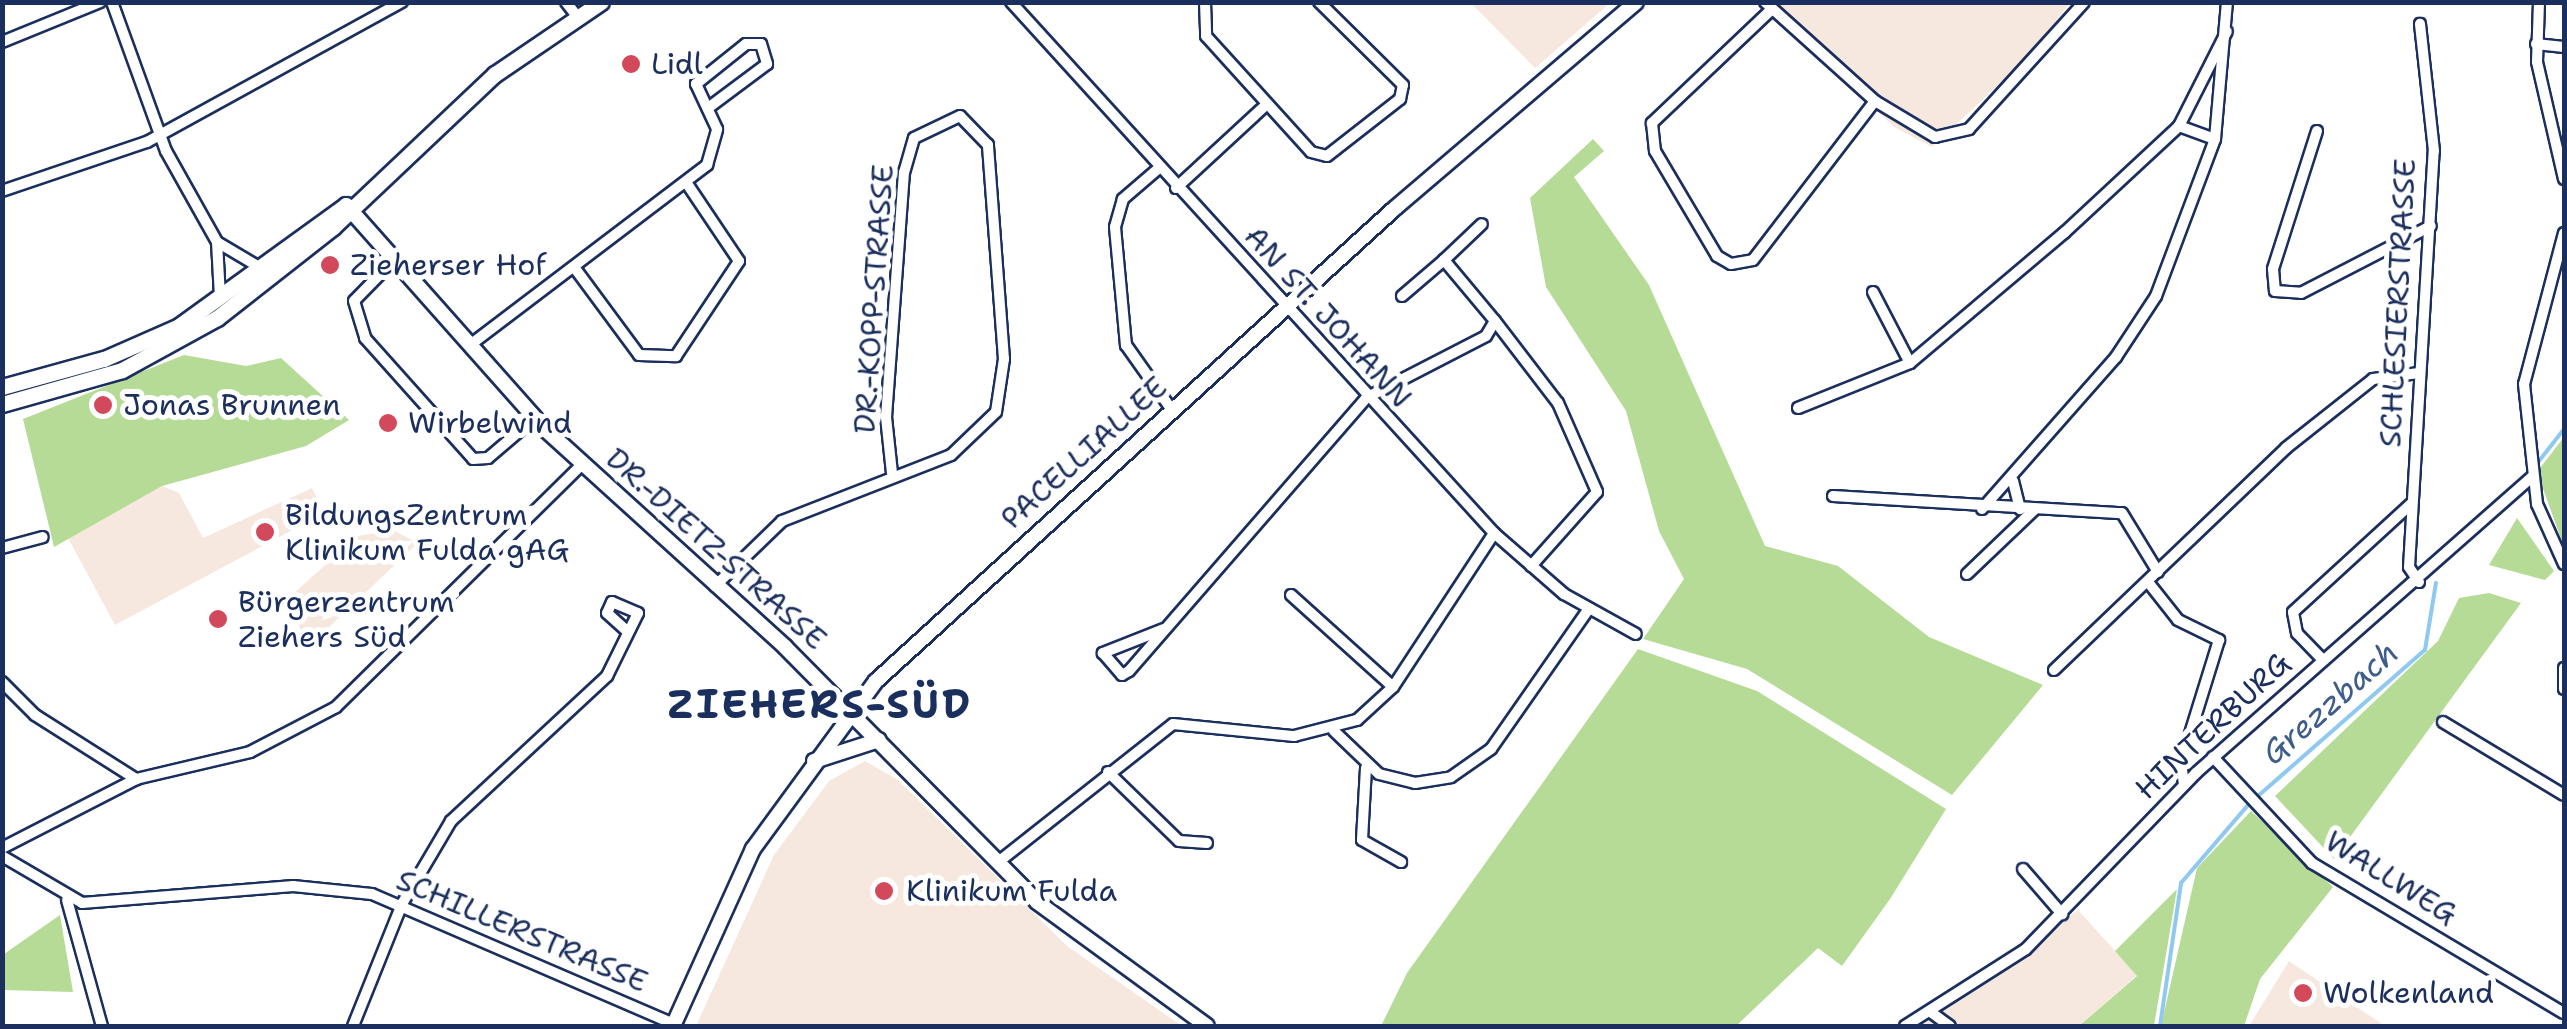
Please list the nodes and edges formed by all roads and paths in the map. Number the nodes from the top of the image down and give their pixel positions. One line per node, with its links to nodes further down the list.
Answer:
1 (100, 2): 16 (street)
2 (112, 2): 24 (street)
3 (402, 2): 24 (street)
4 (601, 2): 13 (main road)
5 (1010, 2): 26 (street, AN ST. JOHANN)
6 (1205, 2): 20 (street)
7 (1320, 2): 20 (street)
8 (1636, 2): 44 (main road, PACELLIALLEE)
9 (2084, 2): 19 (street)
10 (2227, 2): 15 (street)
11 (2539, 2): 17 (street)
12 (1769, 6): 19 (street); 19 (street)
13 (571, 9): 32 (main road)
14 (2420, 24): 34 (street, SCHLESIERSTRASSE)
15 (2226, 31): 22 (street); 25 (street)
16 (2, 42)
17 (2536, 44): 18 (street); 27 (street)
18 (2564, 48)
19 (1874, 100)
20 (1267, 104): 30 (street)
21 (708, 108): 21 (street); 29 (street)
22 (2179, 126): 25 (street); 47 (street)
23 (2317, 131): 34 (street)
24 (160, 136): 31 (street); 36 (street)
25 (2215, 139): 58 (street)
26 (1159, 168): 30 (street, AN ST. JOHANN); 53 (street)
27 (2564, 169): 28 (street)
28 (2564, 179)
29 (686, 182): 39 (street); 39 (street)
30 (1176, 188): 44 (street, AN ST. JOHANN)
31 (2, 191)
32 (346, 206): 37 (main road, DR.-DIETZ-STRASSE); 40 (main road); 51 (main road)
33 (1482, 224): 38 (street)
34 (2430, 226): 48 (street, SCHLESIERSTRASSE)
35 (2564, 234): 57 (street)
36 (217, 242): 40 (street); 43 (street)
37 (394, 260): 46 (main road, DR.-DIETZ-STRASSE); 54 (street)
38 (1444, 260): 42 (street); 45 (street)
39 (574, 266): 46 (street)
40 (262, 268): 43 (main road)
41 (1873, 292): 47 (street)
42 (1402, 296)
43 (220, 300): 49 (main road)
44 (1286, 306): 50 (street, AN ST. JOHANN); 53 (main road, PACELLIALLEE)
45 (1496, 321): 50 (street); 68 (street)
46 (470, 345): 54 (main road, DR.-DIETZ-STRASSE)
47 (1910, 363): 52 (street)
48 (2419, 373): 60 (street, SCHLESIERSTRASSE); 69 (street)
49 (2, 387)
50 (1366, 398): 64 (street, AN ST. JOHANN); 76 (street)
51 (2, 404)
52 (1798, 408)
53 (1172, 410): 85 (main road, PACELLIALLEE)
54 (536, 418): 55 (main road, DR.-DIETZ-STRASSE)
55 (582, 464): 73 (main road, DR.-DIETZ-STRASSE); 93 (street)
56 (892, 473): 56 (street, DR.-KOPP-STRASSE); 73 (street, DR.-KOPP-STRASSE)
57 (2532, 477): 67 (street); 72 (street, HINTERBURG)
58 (2013, 481): 62 (street); 63 (street)
59 (1833, 496): 62 (street)
60 (2412, 503): 72 (street, SCHLESIERSTRASSE); 79 (street)
61 (2036, 508): 63 (street); 69 (street); 70 (street)
62 (1982, 509): 63 (street)
63 (2020, 510)
64 (1494, 533): 68 (street, AN ST. JOHANN); 83 (street)
65 (43, 537): 66 (street)
66 (2, 548)
67 (2564, 564)
68 (1530, 566): 75 (street, AN ST. JOHANN)
69 (2158, 572): 71 (street)
70 (1967, 574)
71 (2148, 582): 81 (street); 94 (street)
72 (2419, 582): 79 (street, HINTERBURG)
73 (716, 586): 85 (main road, DR.-DIETZ-STRASSE)
74 (1291, 595): 83 (street)
75 (1588, 610): 78 (street, AN ST. JOHANN); 91 (street)
76 (1164, 629): 76 (street)
77 (628, 632): 103 (street)
78 (1636, 634)
79 (2322, 659): 89 (street, HINTERBURG)
80 (2564, 668): 84 (street)
81 (2054, 670)
82 (2, 682): 93 (street)
83 (1393, 688): 87 (street)
84 (2564, 689)
85 (850, 710): 88 (main road, DR.-DIETZ-STRASSE); 90 (main road, PACELLIALLEE)
86 (2444, 722): 95 (street)
87 (1334, 731): 91 (street); 92 (street)
88 (880, 740): 90 (main road); 100 (main road, DR.-DIETZ-STRASSE)
89 (2213, 757): 94 (street, HINTERBURG); 106 (street, WALLWEG)
90 (812, 762): 107 (main road, PACELLIALLEE)
91 (1366, 768): 99 (street)
92 (1108, 772): 96 (street); 100 (street)
93 (136, 779): 97 (street)
94 (2184, 785): 104 (street, HINTERBURG)
95 (2564, 795)
96 (1208, 843)
97 (2, 848)
98 (2, 856): 102 (street, SCHILLERSTRASSE)
99 (1402, 862)
100 (997, 863): 110 (main road, DR.-DIETZ-STRASSE)
101 (2023, 869): 104 (street)
102 (67, 900): 103 (street, SCHILLERSTRASSE); 108 (street)
103 (402, 904): 107 (street, SCHILLERSTRASSE); 109 (street)
104 (2062, 914): 105 (street, HINTERBURG)
105 (1932, 1013): 111 (street, HINTERBURG); 112 (street)
106 (2564, 1013)
107 (674, 1025)
108 (102, 1026)
109 (352, 1026)
110 (1207, 1026)
111 (1905, 1026)
112 (1950, 1026)

